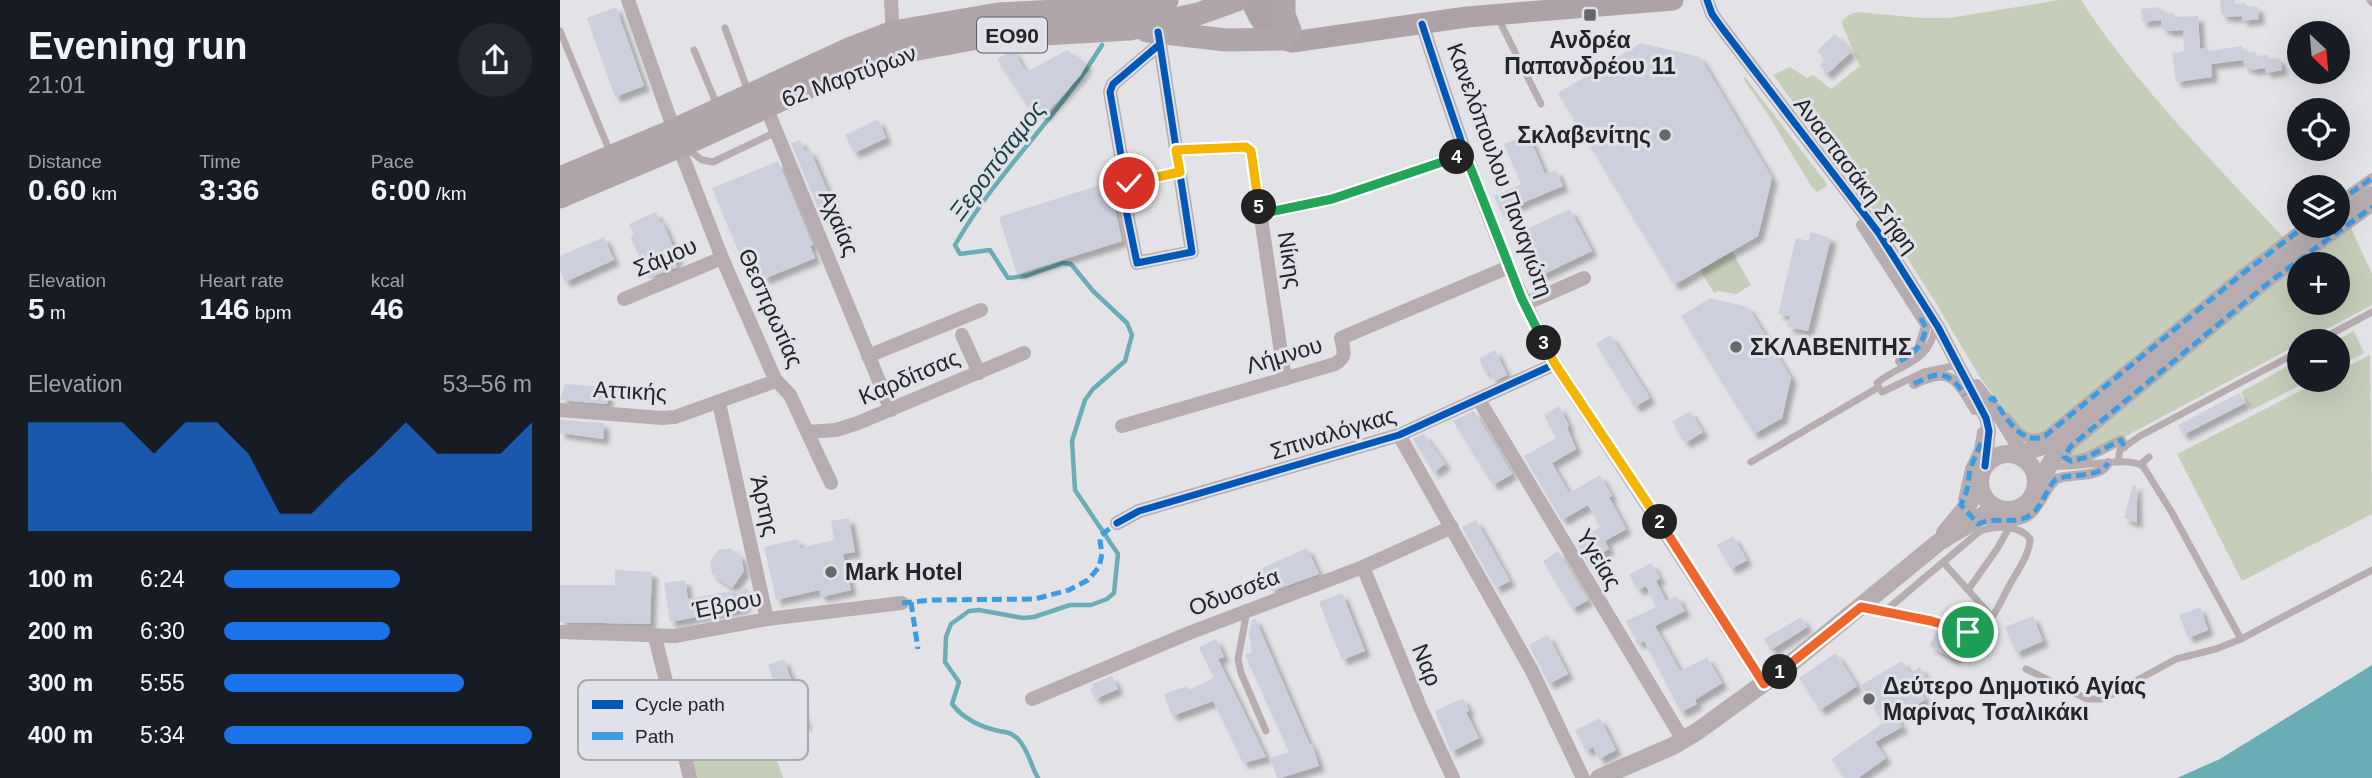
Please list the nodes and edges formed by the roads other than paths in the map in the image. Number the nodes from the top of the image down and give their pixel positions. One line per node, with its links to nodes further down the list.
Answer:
1 (628, 0): 24 (street, Θεσπρωτίας)
2 (891, 0): 18 (street)
3 (1167, 0): 10 (main road, 62 Μαρτύρων / ΕΟ90)
4 (1237, 0): 14 (main road, 62 Μαρτύρων / ΕΟ90)
5 (1251, 0): 16 (main road)
6 (1269, 0): 16 (main road)
7 (1284, 0): 16 (main road)
8 (1673, 0): 11 (main road)
9 (1707, 0): 48 (street, Αναστασάκη Σήφη)
10 (1096, 4): 18 (main road, 62 Μαρτύρων / ΕΟ90)
11 (1496, 14): 12 (main road); 21 (lane)
12 (1422, 24): 16 (main road); 26 (street, Κανελόπουλου Παναγιώτη)
13 (725, 28): 20 (lane)
14 (1130, 29): 17 (main road); 18 (main road, 62 Μαρτύρων / ΕΟ90)
15 (560, 31): 27 (lane)
16 (1294, 37): 17 (main road)
17 (1159, 38): 25 (street); 31 (street)
18 (894, 43): 20 (main road, 62 Μαρτύρων / ΕΟ90)
19 (694, 50): 22 (lane)
20 (758, 101): 22 (main road, 62 Μαρτύρων / ΕΟ90); 23 (street, Αχαίας); 24 (main road, 62 Μαρτύρων / ΕΟ90)
21 (1541, 104)
22 (719, 109): 24 (main road, 62 Μαρτύρων / ΕΟ90)
23 (776, 132): 24 (lane); 52 (street, Αχαίας)
24 (678, 141): 27 (main road, 62 Μαρτύρων / ΕΟ90); 34 (main road, 62 Μαρτύρων / ΕΟ90); 41 (street, Θεσπρωτίας)
25 (1176, 150): 28 (street); 37 (street, Νίκης)
26 (1465, 154): 37 (street); 42 (street, Κανελόπουλου Παναγιώτη)
27 (612, 156): 29 (main road, 62 Μαρτύρων / ΕΟ90)
28 (1180, 172): 31 (street); 31 (street)
29 (560, 178)
30 (2372, 178): 32 (street)
31 (1126, 184)
32 (2350, 194)
33 (2372, 194): 36 (street)
34 (560, 197)
35 (2372, 207): 69 (street)
36 (2350, 210)
37 (1260, 214): 58 (street, Νίκης)
38 (1861, 225): 54 (street)
39 (2289, 238): 69 (street)
40 (2312, 238): 69 (street)
41 (722, 258): 44 (street, Σάμου); 59 (street, Θεσπρωτίας)
42 (1509, 267): 45 (street, Κανελόπουλου Παναγιώτη); 58 (street, Λήμνου)
43 (1584, 278): 45 (street)
44 (624, 299)
45 (1525, 304): 55 (street, Κανελόπουλου Παναγιώτη)
46 (981, 310): 52 (street)
47 (2372, 312): 49 (lane)
48 (1936, 324): 56 (street, Αναστασάκη Σήφη); 61 (lane)
49 (2340, 329)
50 (962, 335): 57 (street)
51 (1024, 353): 57 (street, Καρδίτσας)
52 (868, 356): 66 (street, Αχαίας)
53 (2287, 358): 71 (lane)
54 (1900, 361)
55 (1555, 364): 62 (street, Σπιναλόγκας); 101 (street, Κανελόπουλου Παναγιώτη)
56 (1963, 372): 61 (lane); 64 (street, Αναστασάκη Σήφη)
57 (979, 373): 66 (street, Καρδίτσας)
58 (1285, 379): 67 (street, Λήμνου)
59 (776, 381): 63 (street, Αττικής); 68 (street, Θεσπρωτίας)
60 (1914, 384): 64 (street)
61 (1879, 387): 74 (lane)
62 (1479, 400): 70 (street, Σπιναλόγκας); 104 (street, Υγείας)
63 (719, 403): 65 (street, Αττικής); 95 (street, Άρτης)
64 (1980, 405): 69 (street); 72 (street); 78 (street); 82 (street)
65 (560, 410)
66 (891, 410): 68 (street, Καρδίτσας)
67 (1122, 426)
68 (807, 432): 79 (street, Θεσπρωτίας)
69 (2071, 432): 71 (street); 72 (street); 77 (street)
70 (1399, 435): 83 (street, Σπιναλόγκας); 84 (street)
71 (2124, 446): 75 (lane)
72 (2022, 456): 78 (street); 80 (street)
73 (2149, 457): 76 (lane)
74 (1751, 462)
75 (2113, 463): 76 (lane); 77 (lane); 82 (street)
76 (2141, 464): 98 (lane)
77 (2048, 466): 80 (street)
78 (1983, 474): 81 (street); 82 (street)
79 (831, 483)
80 (2035, 490): 81 (street)
81 (2006, 510): 82 (street)
82 (1969, 515): 91 (street)
83 (1117, 523)
84 (1452, 527): 87 (street, Οδυσσέα); 108 (street)
85 (2009, 528): 86 (lane); 89 (lane); 94 (lane)
86 (1943, 562): 89 (lane); 93 (lane)
87 (1363, 567): 92 (street, Οδυσσέα); 107 (street, Ναρ)
88 (2372, 570): 98 (lane)
89 (1968, 590): 94 (lane)
90 (902, 603): 95 (street, Έβρου)
91 (1861, 607): 93 (lane); 101 (street)
92 (1247, 610): 102 (street, Οδυσσέα); 103 (lane)
93 (1884, 612): 94 (lane)
94 (1992, 617)
95 (767, 619): 97 (street, Έβρου)
96 (560, 632): 97 (street, Έβρου)
97 (655, 637): 100 (street)
98 (2241, 639): 99 (lane)
99 (2026, 670)
100 (666, 680)
101 (1764, 684): 104 (street)
102 (1032, 699)
103 (1266, 730)
104 (1683, 740): 109 (street)
105 (686, 760): 106 (street)
106 (690, 778)
107 (1453, 778)
108 (1583, 778)
109 (1599, 778)

